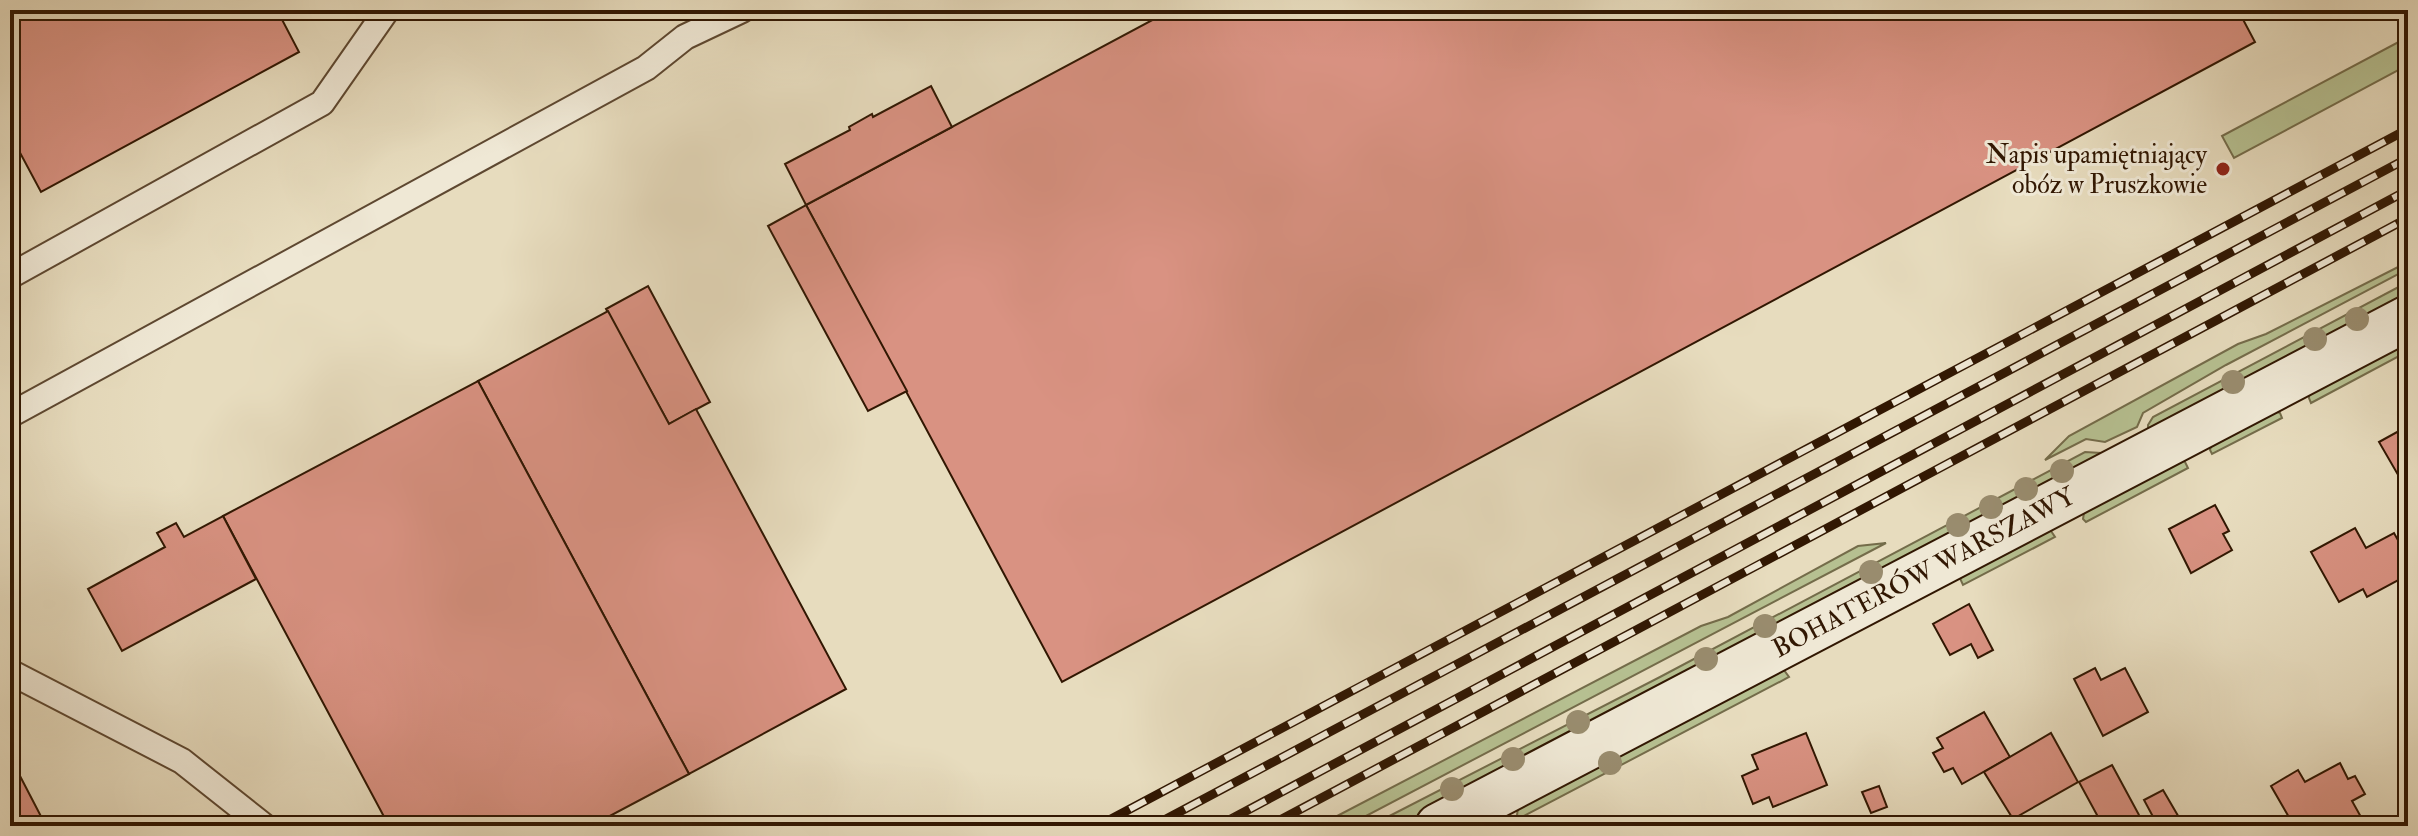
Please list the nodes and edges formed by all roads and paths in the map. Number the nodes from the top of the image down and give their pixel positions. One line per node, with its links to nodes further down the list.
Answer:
1 (387, 10): 3 (lane)
2 (742, 10): 5 (lane)
3 (10, 276)
4 (2408, 318): 8 (street, BOHATERÓW WARSZAWY)
5 (10, 415)
6 (10, 672): 7 (lane)
7 (264, 826)
8 (1438, 826)

